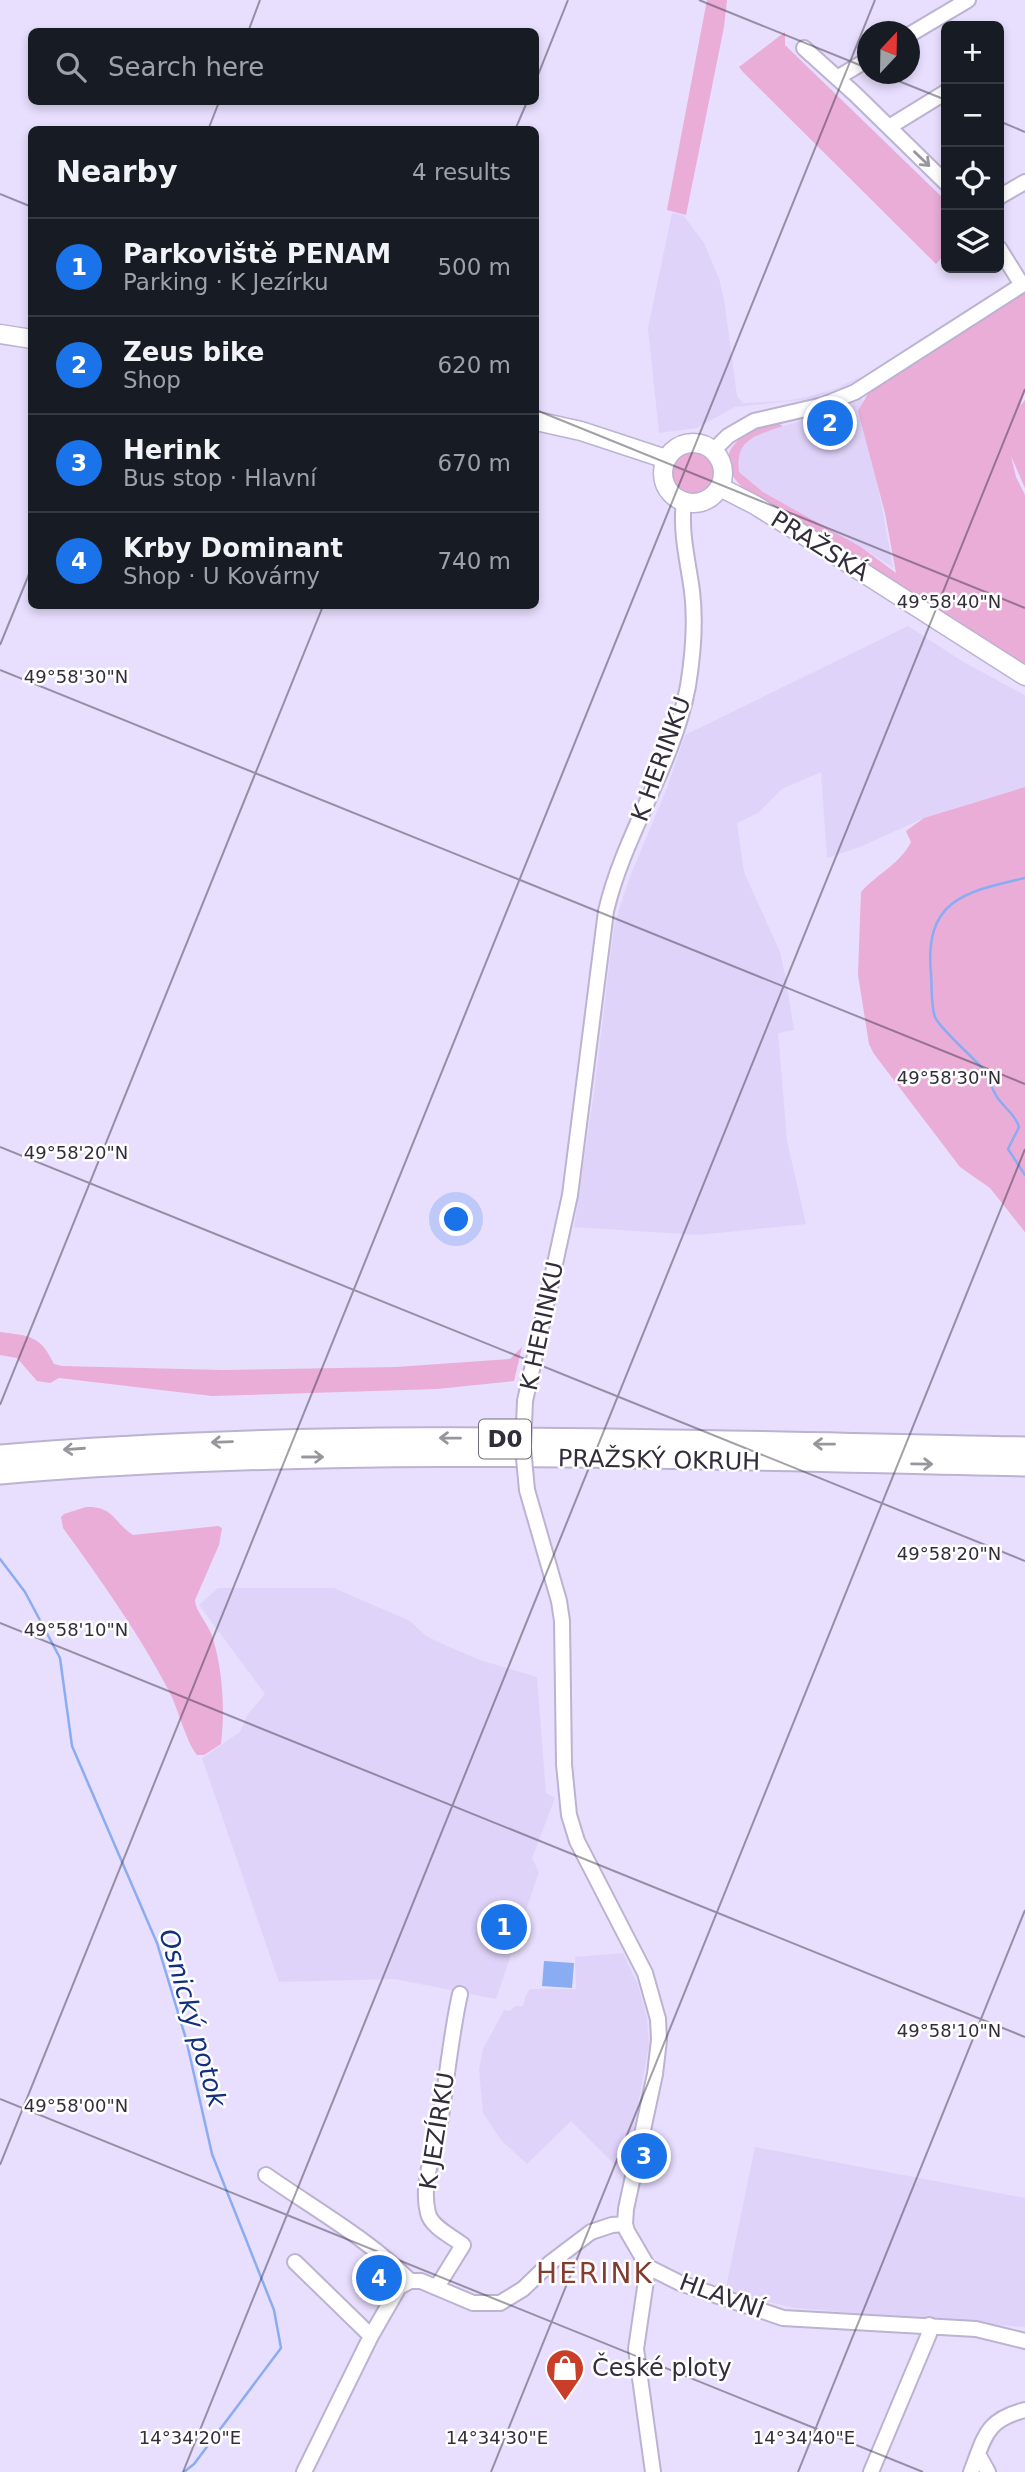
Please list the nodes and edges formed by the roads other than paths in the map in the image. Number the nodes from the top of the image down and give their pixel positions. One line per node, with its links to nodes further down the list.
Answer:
1 (968, 0): 2 (street)
2 (920, 28)
3 (804, 48): 5 (street)
4 (857, 66): 5 (street)
5 (837, 78): 7 (street)
6 (941, 95): 7 (street)
7 (889, 127): 8 (street, one-way to 8)
8 (941, 178)
9 (1025, 182): 10 (street)
10 (1004, 194)
11 (1004, 256): 12 (street)
12 (1023, 284): 16 (street)
13 (0, 334): 14 (main road)
14 (28, 338)
15 (539, 422): 17 (main road)
16 (713, 451): 17 (main road); 18 (main road)
17 (667, 459): 19 (main road)
18 (720, 487): 19 (main road); 20 (main road, PRAŽSKÁ)
19 (684, 501): 27 (street, K HERINKU, bridge)
20 (1025, 676)
21 (1025, 1447): 22 (highway, PRAŽSKÝ OKRUH / D0, one-way to 22)
22 (0, 1455)
23 (1025, 1466): 24 (highway, PRAŽSKÝ OKRUH / D0, one-way to 23)
24 (0, 1474)
25 (460, 1994): 31 (street, K JEZÍRKU)
26 (265, 2175): 30 (street)
27 (625, 2224): 29 (street, HLAVNÍ); 31 (street)
28 (295, 2262): 33 (street)
29 (648, 2267): 32 (street, HLAVNÍ); 38 (street)
30 (410, 2281): 31 (street); 33 (street)
31 (437, 2287)
32 (929, 2325): 34 (street, HLAVNÍ); 39 (street)
33 (371, 2336): 37 (street)
34 (1025, 2341)
35 (1025, 2410): 36 (street)
36 (978, 2454): 40 (street); 41 (street)
37 (304, 2472)
38 (653, 2472)
39 (871, 2472)
40 (971, 2472)
41 (988, 2472)

